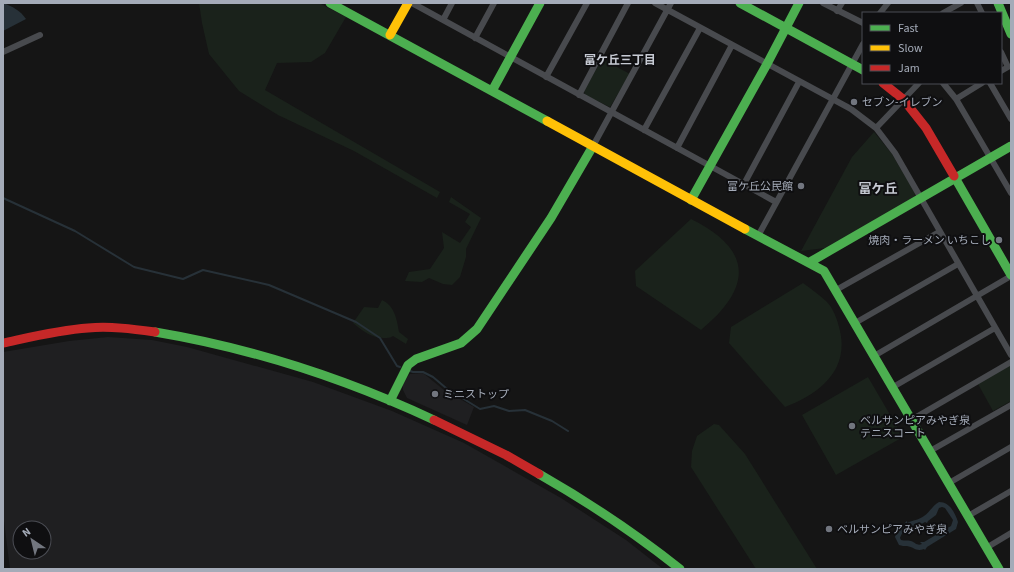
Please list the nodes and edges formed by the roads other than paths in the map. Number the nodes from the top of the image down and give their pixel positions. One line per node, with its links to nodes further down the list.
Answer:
1 (330, 3): 30 (street)
2 (408, 3): 30 (street)
3 (412, 3): 24 (street)
4 (452, 3): 24 (street)
5 (494, 3): 31 (street)
6 (540, 3): 36 (street)
7 (586, 3): 41 (street)
8 (628, 3): 49 (street)
9 (655, 3): 18 (street)
10 (671, 3): 18 (street)
11 (740, 3): 26 (street)
12 (799, 3): 26 (street)
13 (823, 3): 19 (street)
14 (842, 3): 19 (street)
15 (888, 3): 20 (street)
16 (961, 3): 21 (street)
17 (977, 3): 22 (street)
18 (667, 10): 27 (street); 53 (street)
19 (837, 11): 25 (street)
20 (881, 12)
21 (946, 12)
22 (982, 12)
23 (1002, 12): 28 (street)
24 (443, 20): 31 (street)
25 (862, 24)
26 (786, 27): 37 (street); 38 (street)
27 (700, 28): 32 (street); 56 (street)
28 (1011, 33)
29 (40, 35): 34 (street)
30 (390, 35): 48 (street)
31 (475, 38): 36 (street)
32 (732, 45): 37 (street); 59 (street)
33 (862, 46): 38 (street)
34 (3, 52)
35 (1002, 54): 40 (street)
36 (511, 57): 41 (street); 48 (street)
37 (767, 64): 42 (street); 61 (street)
38 (852, 64): 39 (street); 50 (street)
39 (862, 69)
40 (1002, 71)
41 (546, 77): 49 (street)
42 (799, 82): 50 (street); 63 (street)
43 (885, 84): 51 (street)
44 (918, 84): 51 (street)
45 (943, 84): 52 (street)
46 (980, 84): 52 (street)
47 (991, 84): 54 (street)
48 (492, 91): 57 (street)
49 (579, 95): 53 (street)
50 (832, 99): 55 (street); 67 (street)
51 (903, 99): 55 (street); 62 (street)
52 (956, 99): 60 (street)
53 (612, 113): 56 (street); 57 (street)
54 (1011, 119)
55 (876, 128): 65 (street)
56 (644, 130): 59 (street)
57 (593, 146): 66 (street); 82 (street)
58 (1011, 146): 60 (street)
59 (677, 148): 61 (street)
60 (991, 158): 62 (street); 64 (street)
61 (710, 166): 63 (street); 66 (street)
62 (955, 178): 65 (street); 72 (street)
63 (744, 184): 67 (street)
64 (1011, 193)
65 (921, 198): 68 (street); 70 (street)
66 (692, 200): 69 (street)
67 (776, 202): 69 (street)
68 (939, 232): 71 (street); 73 (street)
69 (758, 236): 70 (street)
70 (810, 262): 73 (street)
71 (958, 264): 74 (street); 75 (street)
72 (1011, 275): 74 (street)
73 (836, 290): 75 (street)
74 (976, 296): 76 (street); 79 (street)
75 (855, 323): 79 (street)
76 (995, 328): 78 (street); 81 (street)
77 (3, 343): 82 (street)
78 (1011, 355)
79 (874, 356): 81 (street)
80 (1011, 362): 84 (street)
81 (893, 387): 84 (street)
82 (390, 401): 92 (street)
83 (1011, 404): 86 (street)
84 (911, 420): 86 (street)
85 (1011, 447): 87 (street)
86 (930, 451): 87 (street)
87 (949, 483): 89 (street)
88 (1011, 491): 89 (street)
89 (968, 516): 91 (street)
90 (1011, 533): 91 (street)
91 (986, 548): 93 (street)
92 (680, 569)
93 (999, 569)

